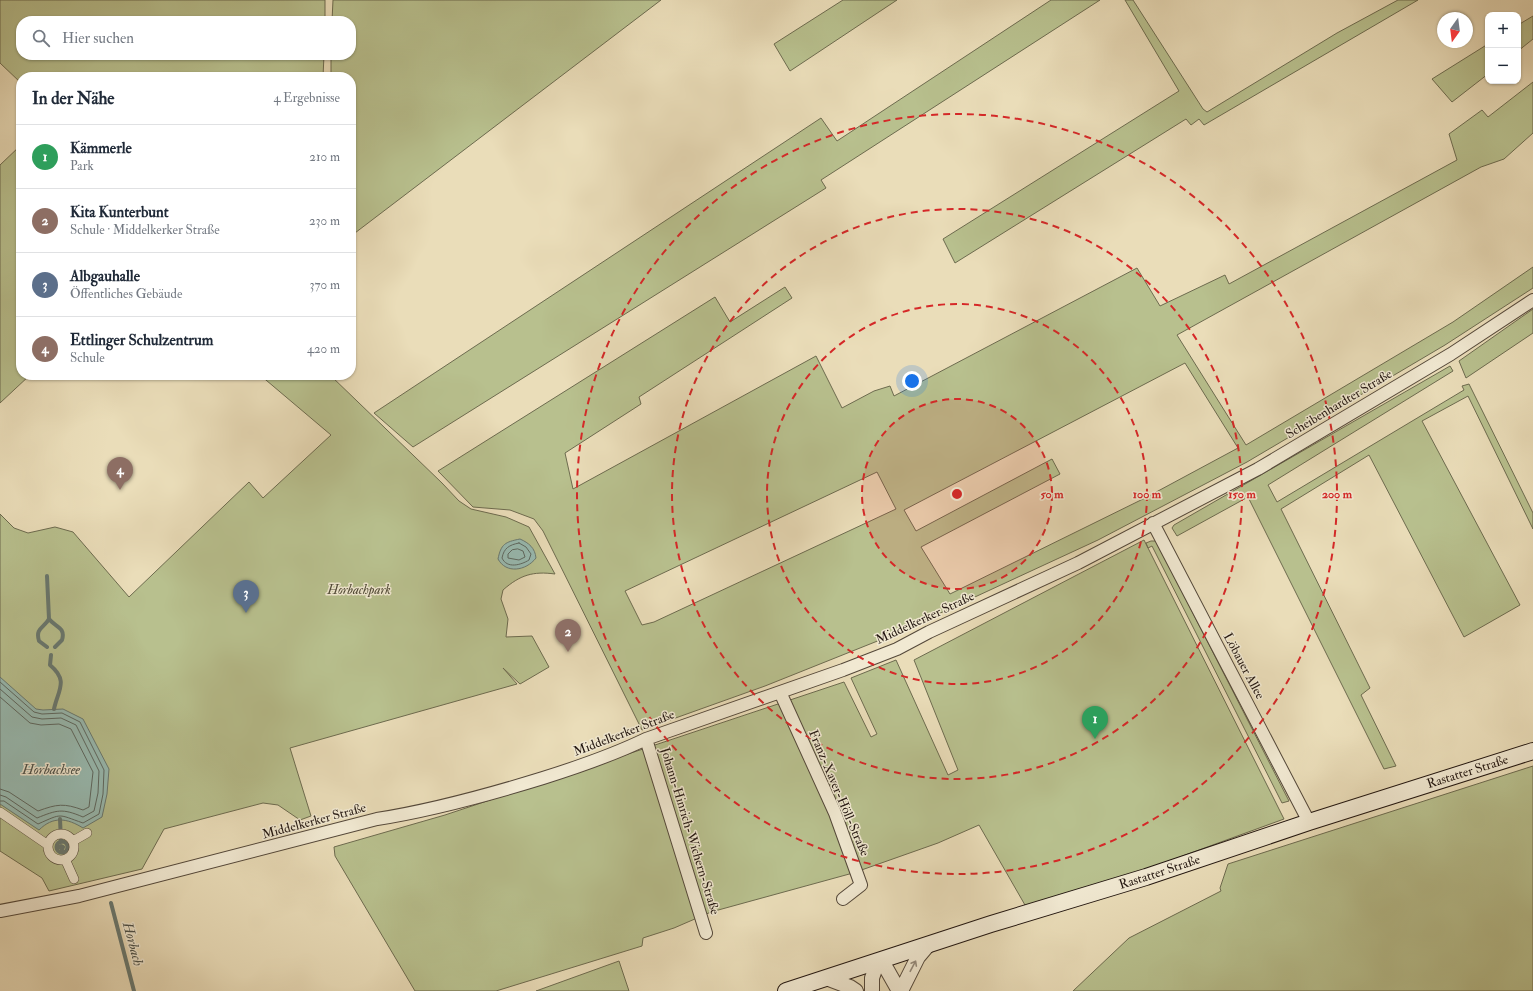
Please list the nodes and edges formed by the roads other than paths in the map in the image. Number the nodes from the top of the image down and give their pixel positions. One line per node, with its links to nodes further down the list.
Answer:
1 (1533, 300): 2 (street, Scheibenhardter Straße)
2 (1153, 524): 3 (street, Middelkerker Straße); 7 (street, Löbauer Allee)
3 (780, 692): 4 (street, Middelkerker Straße); 13 (street, Franz-Xaver-Höll-Straße)
4 (646, 739): 14 (street, Middelkerker Straße); 15 (street, Johann-Hinrich-Wichern-Straße)
5 (1533, 752): 7 (main road, Rastatter Straße)
6 (0, 812): 10 (street)
7 (1308, 822): 16 (main road, Rastatter Straße)
8 (87, 833): 9 (street)
9 (73, 841): 10 (street); 11 (street)
10 (48, 845): 11 (street)
11 (65, 859): 12 (street)
12 (74, 879)
13 (843, 899)
14 (0, 911)
15 (706, 932)
16 (929, 944): 17 (main road, Rastatter Straße); 22 (street, one-way to 16)
17 (878, 961): 18 (main road, Rastatter Straße); 21 (street); 22 (street)
18 (826, 978): 19 (main road, Rastatter Straße); 20 (street)
19 (786, 991)
20 (856, 991)
21 (872, 991)
22 (900, 991)

